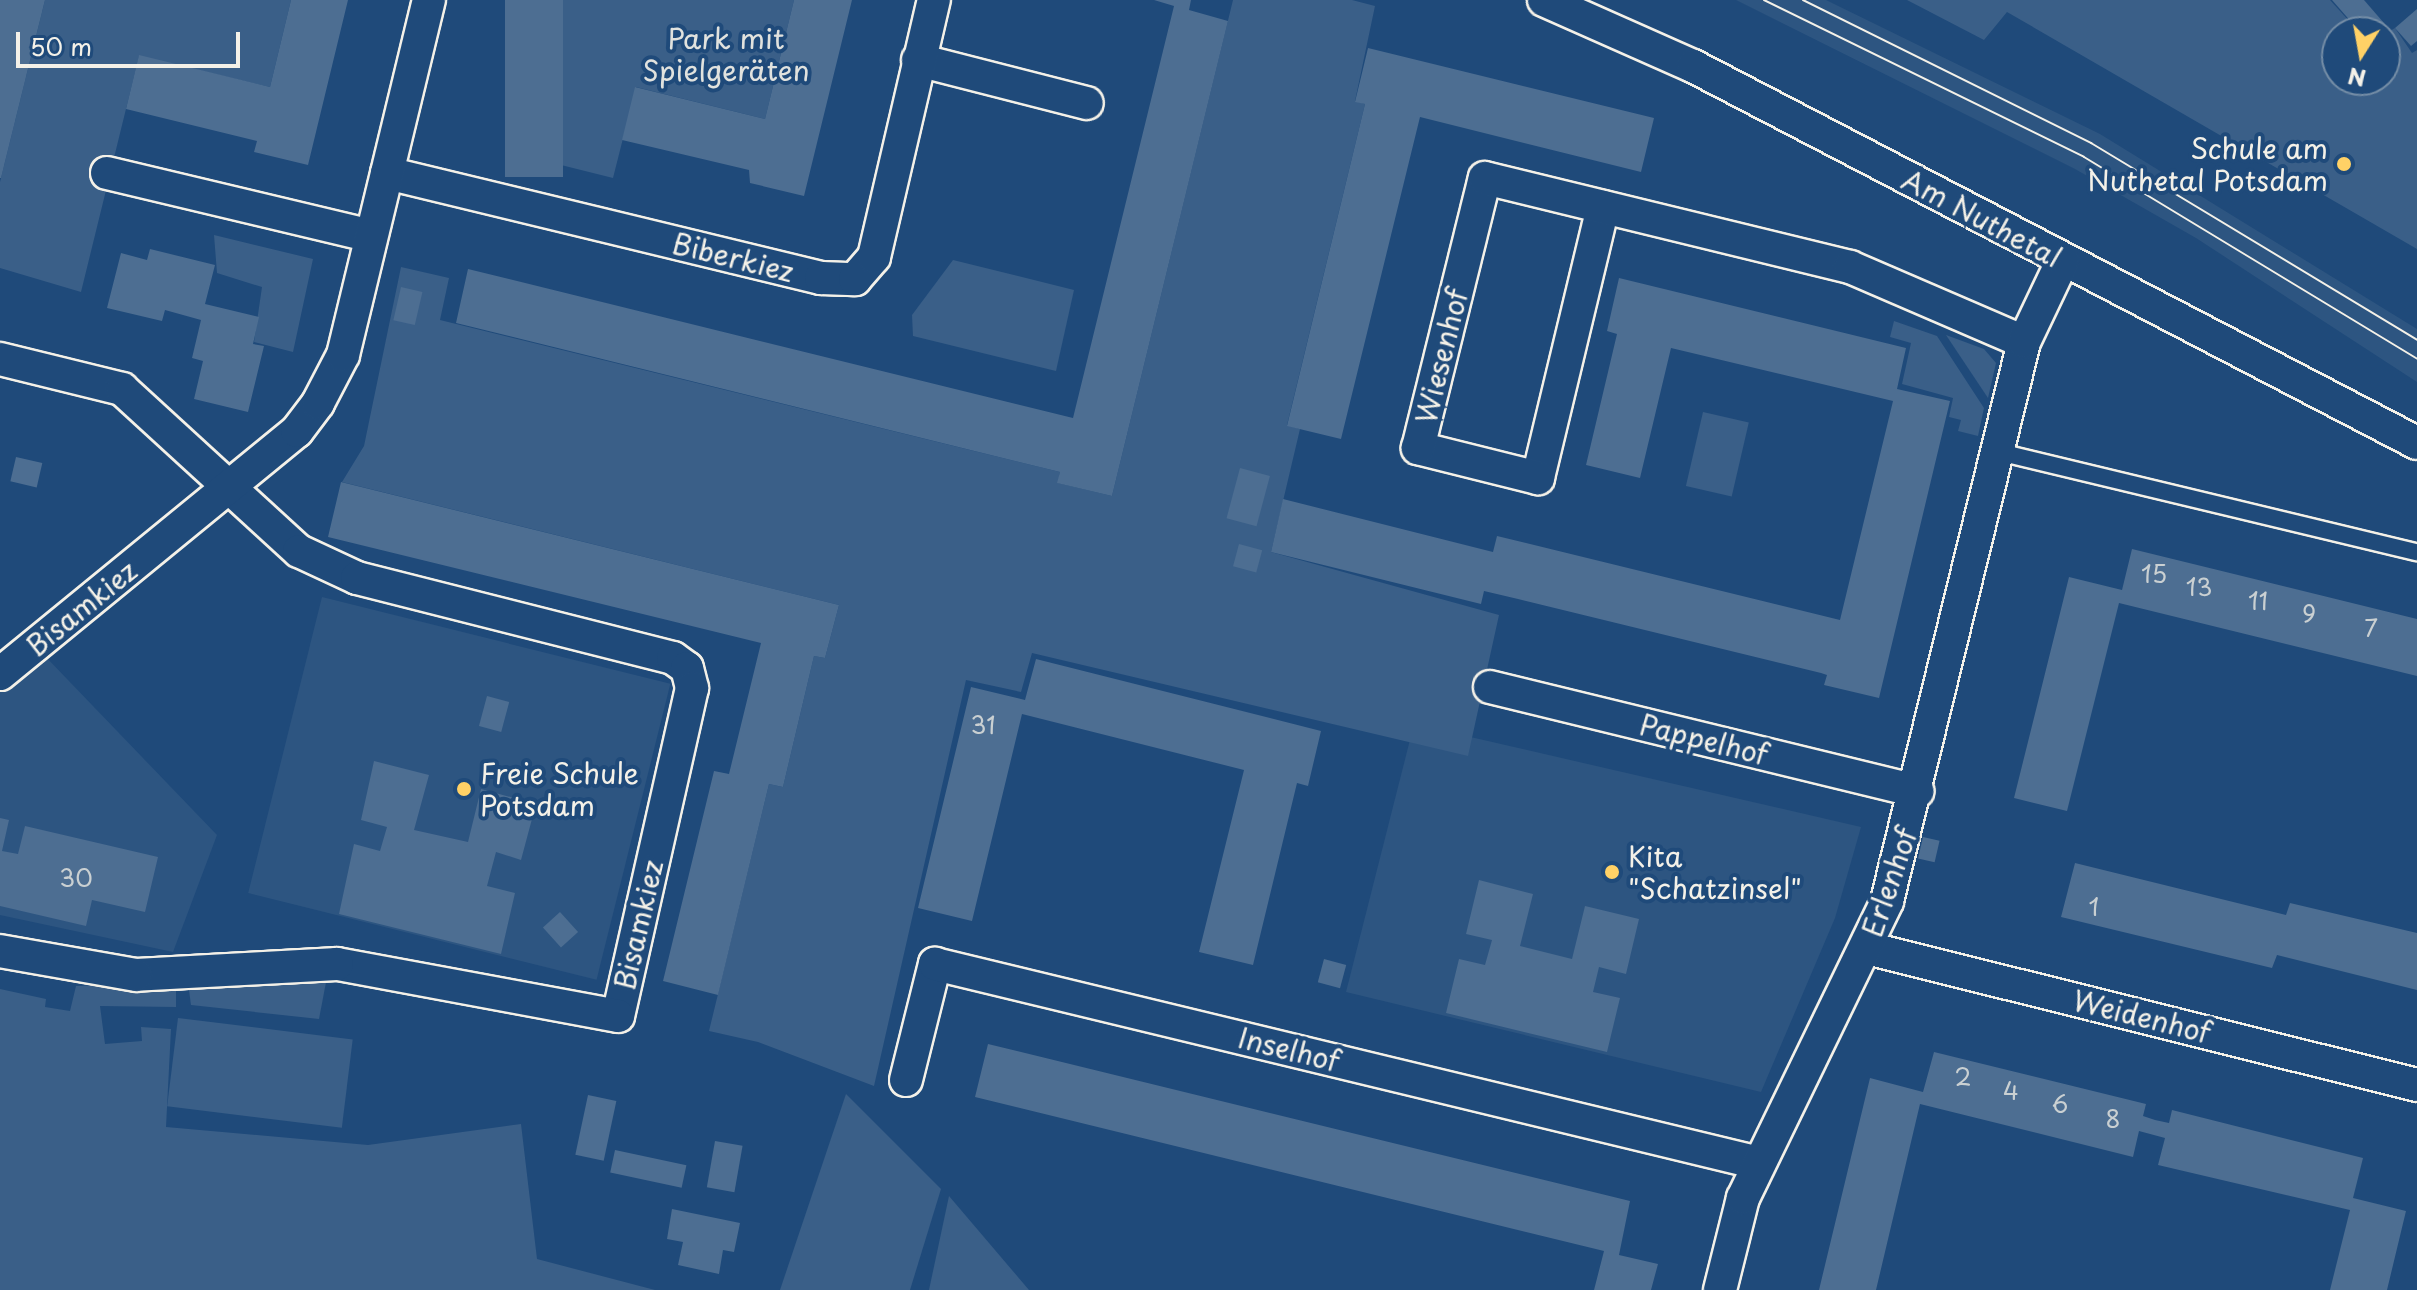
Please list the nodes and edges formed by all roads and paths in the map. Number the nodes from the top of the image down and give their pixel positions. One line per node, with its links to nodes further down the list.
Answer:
1 (429, 0): 7 (street, Bisamkiez)
2 (934, 0): 4 (street, Biberkiez)
3 (1544, 0): 10 (street, Am Nuthetal)
4 (918, 60): 5 (street); 7 (street, Biberkiez)
5 (1087, 103)
6 (107, 173): 9 (street)
7 (387, 173): 9 (street, Bisamkiez)
8 (1603, 207): 8 (street, Wiesenhof); 11 (street, Wiesenhof)
9 (371, 236): 15 (street, Bisamkiez)
10 (2063, 260): 11 (street, Erlenhof); 13 (street, Am Nuthetal)
11 (2024, 342): 14 (street, Erlenhof)
12 (0, 359): 15 (street)
13 (2417, 443)
14 (1999, 452): 16 (lane); 19 (street, Erlenhof)
15 (230, 485): 17 (street, Bisamkiez); 21 (street, Bisamkiez)
16 (2417, 552)
17 (2, 670)
18 (1490, 687): 19 (street, Pappelhof)
19 (1918, 791): 20 (street, Erlenhof)
20 (1867, 948): 23 (street, Weidenhof); 24 (street, Erlenhof)
21 (0, 951)
22 (906, 1080): 24 (street, Inselhof)
23 (2417, 1085)
24 (1759, 1163): 25 (street, Erlenhof)
25 (1720, 1290)

